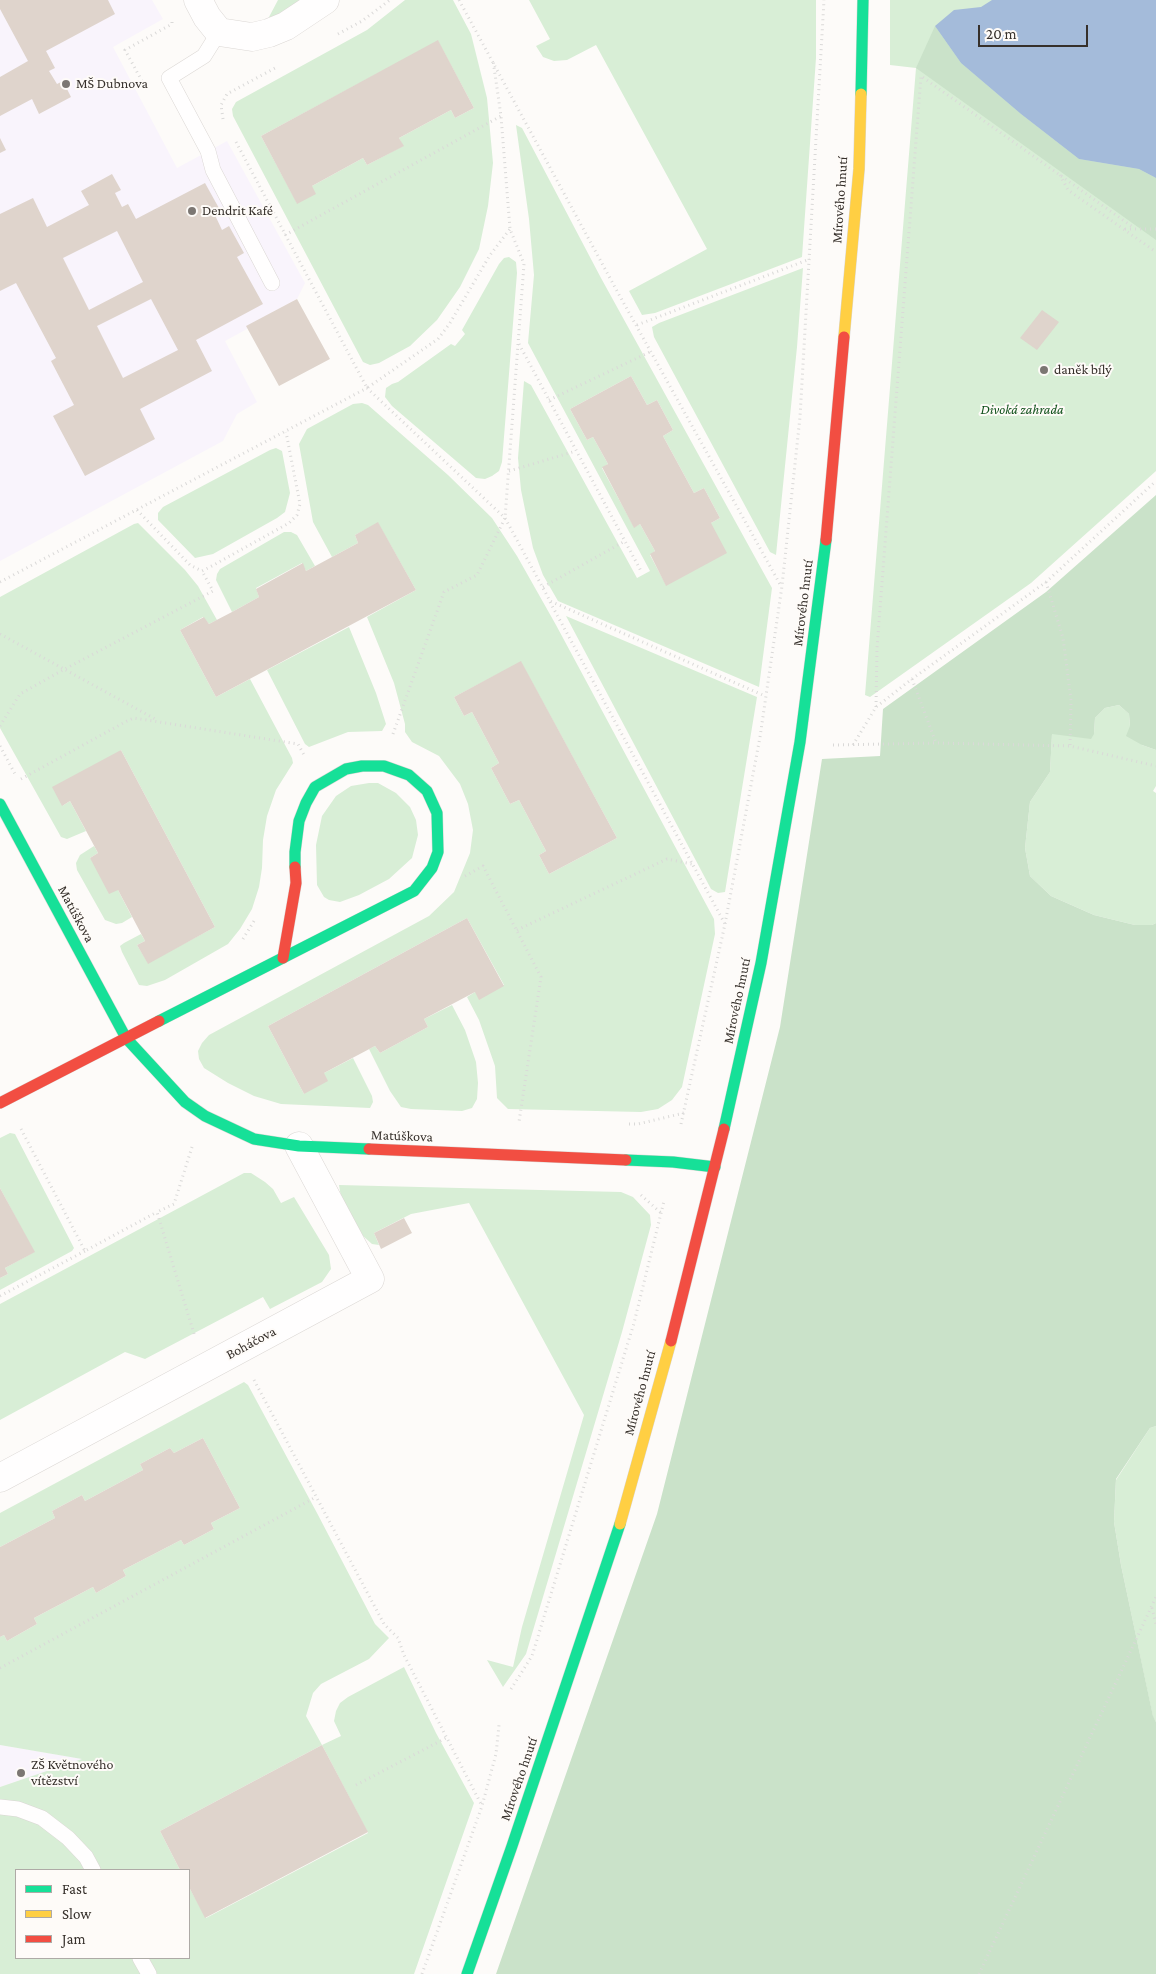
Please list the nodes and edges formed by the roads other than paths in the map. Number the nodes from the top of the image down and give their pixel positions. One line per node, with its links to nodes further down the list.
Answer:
1 (198, 0): 4 (street)
2 (325, 0): 4 (street)
3 (863, 0): 11 (main road, Mírového hnutí)
4 (219, 32): 5 (lane)
5 (272, 283)
6 (0, 804): 8 (main road, Matúškova)
7 (283, 958): 7 (main road); 8 (main road)
8 (126, 1038): 9 (main road); 10 (main road, Matúškova)
9 (3, 1102)
10 (299, 1146): 11 (main road, Matúškova); 12 (street, Boháčova)
11 (715, 1167): 17 (main road, Mírového hnutí)
12 (0, 1478)
13 (0, 1807): 14 (lane)
14 (92, 1869)
15 (141, 1959): 16 (lane)
16 (149, 1974)
17 (467, 1974)

